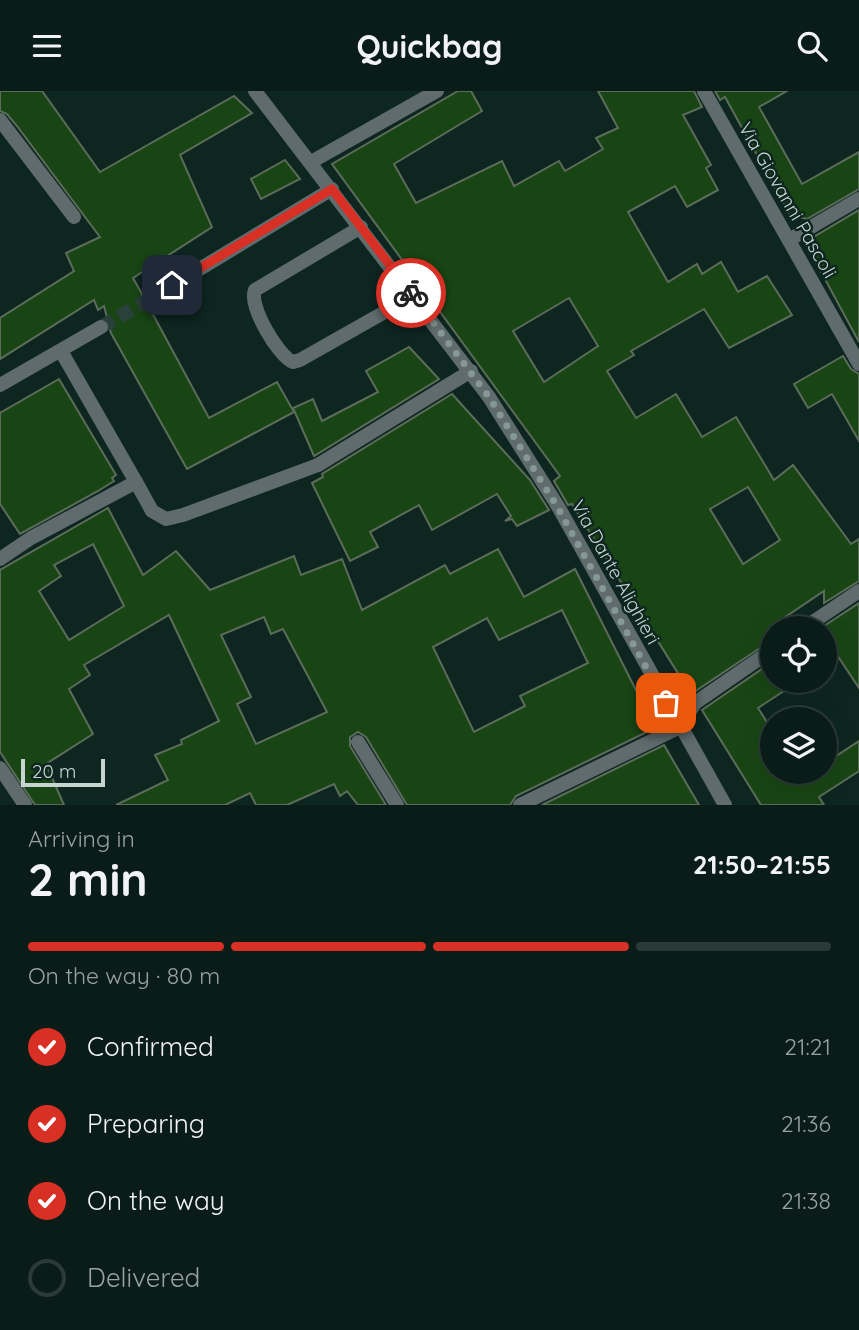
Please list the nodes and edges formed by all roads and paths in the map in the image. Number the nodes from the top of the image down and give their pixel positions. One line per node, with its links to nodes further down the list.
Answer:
1 (255, 91): 5 (street, Via Dante Alighieri)
2 (437, 91): 5 (street)
3 (704, 91): 10 (street, Via Giovanni Pascoli)
4 (0, 120): 8 (street)
5 (312, 162): 6 (street, Via Dante Alighieri)
6 (332, 189): 9 (street, Via Dante Alighieri); 12 (street)
7 (859, 199): 10 (street)
8 (74, 217)
9 (361, 227): 11 (street, Via Dante Alighieri); 11 (street)
10 (789, 240): 15 (street, Via Giovanni Pascoli)
11 (413, 296): 16 (street, Via Dante Alighieri)
12 (150, 299)
13 (101, 327): 14 (street)
14 (61, 351): 17 (street); 18 (street)
15 (859, 364)
16 (471, 371): 18 (street); 23 (street, Via Dante Alighieri)
17 (0, 384)
18 (136, 482): 19 (street)
19 (0, 559)
20 (859, 591): 21 (street)
21 (822, 616)
22 (760, 658): 23 (street)
23 (680, 727): 28 (street); 29 (street, Via Dante Alighieri)
24 (358, 742): 27 (street)
25 (0, 768): 26 (street)
26 (25, 805)
27 (397, 805)
28 (520, 805)
29 (725, 805)

